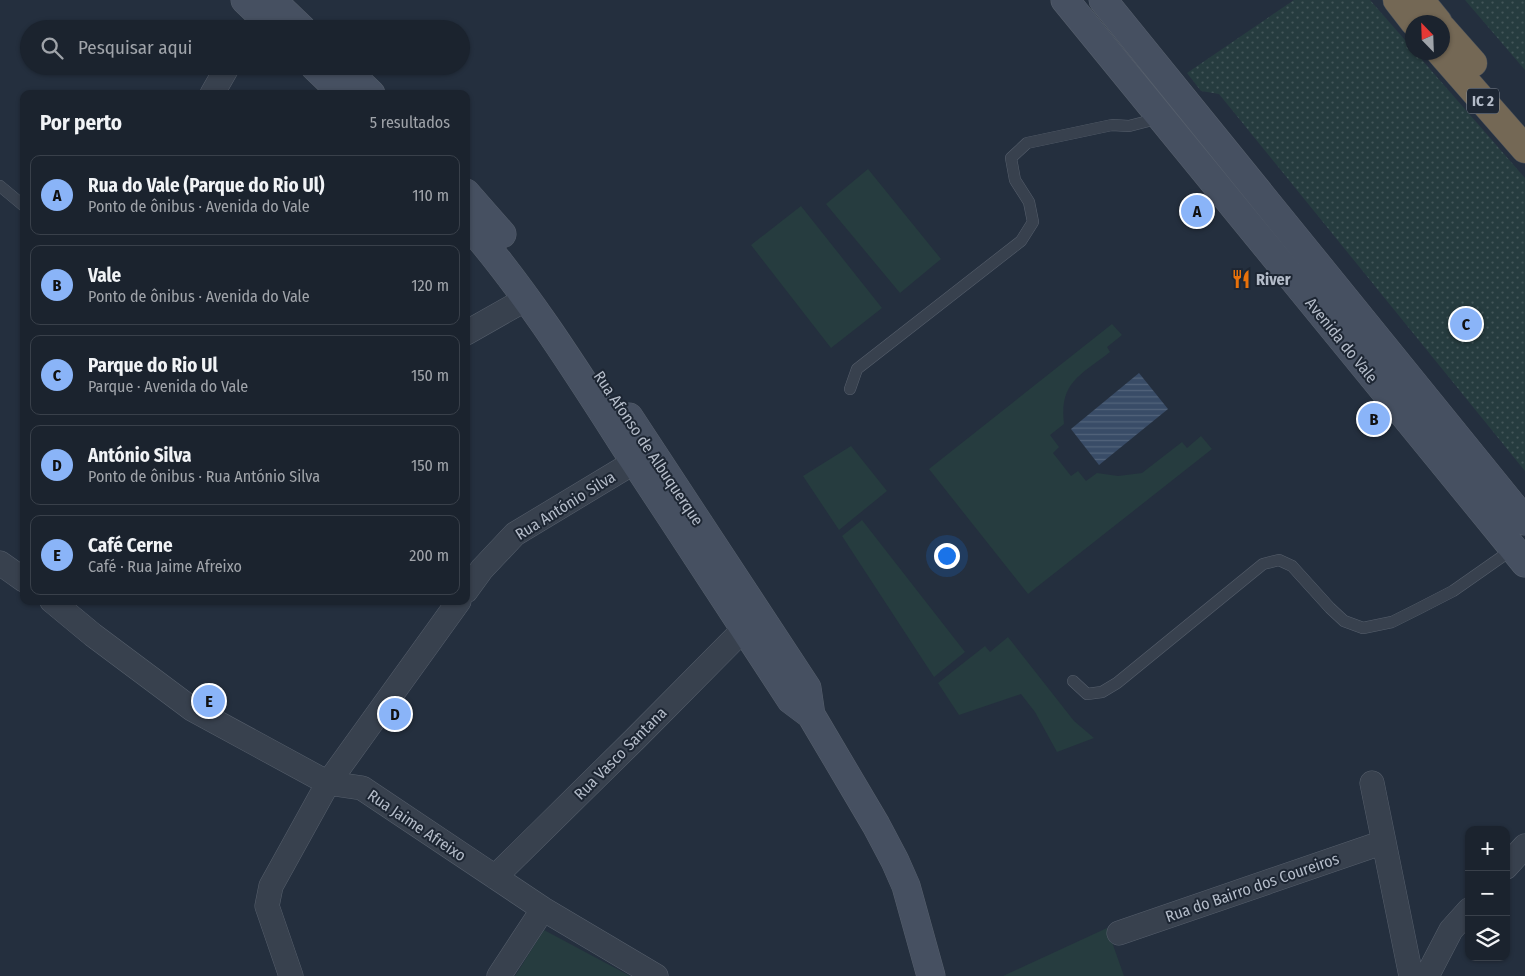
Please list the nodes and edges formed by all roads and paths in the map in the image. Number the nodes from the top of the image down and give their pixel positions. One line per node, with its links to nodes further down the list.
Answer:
1 (1065, 0): 17 (street, Avenida do Vale)
2 (1104, 0): 28 (street, Avenida do Vale)
3 (1397, 0): 6 (highway)
4 (1420, 0): 7 (highway)
5 (260, 11): 8 (street)
6 (1409, 15)
7 (1432, 15)
8 (281, 20)
9 (1450, 37): 18 (highway, IC 2)
10 (1447, 60): 19 (highway, IC 2)
11 (223, 75): 14 (street)
12 (323, 75): 15 (street)
13 (351, 75): 16 (street)
14 (214, 90)
15 (339, 90)
16 (367, 90)
17 (1160, 118): 26 (lane); 29 (street, Avenida do Vale)
18 (1525, 123)
19 (1525, 149)
20 (0, 186): 22 (lane)
21 (470, 198): 27 (street, Rua Afonso de Albuquerque)
22 (20, 203)
23 (470, 226): 24 (street, Rua Afonso de Albuquerque)
24 (526, 299): 25 (street); 27 (street, Rua Afonso de Albuquerque)
25 (470, 331)
26 (850, 389)
27 (643, 456): 32 (street, Rua António Silva); 35 (street, Rua Afonso de Albuquerque); 37 (street, Rua Afonso de Albuquerque)
28 (1525, 521)
29 (1519, 556): 36 (lane)
30 (1, 566): 31 (street)
31 (20, 578)
32 (470, 585)
33 (57, 605): 38 (street, Rua Jaime Afreixo)
34 (455, 605): 38 (street)
35 (744, 629): 37 (street, Rua Afonso de Albuquerque); 43 (street, Rua Vasco Santana)
36 (1073, 681)
37 (811, 714): 50 (street, Rua Afonso de Albuquerque)
38 (328, 783): 43 (street, Rua Jaime Afreixo); 47 (street)
39 (1372, 783): 40 (street)
40 (1384, 842): 46 (street, Rua do Bairro dos Coureiros); 51 (street)
41 (1525, 846): 42 (street)
42 (1510, 863)
43 (494, 877): 44 (street, Rua Jaime Afreixo)
44 (543, 909): 48 (street); 49 (street, Rua Jaime Afreixo)
45 (1465, 914): 52 (street)
46 (1119, 932)
47 (291, 976)
48 (498, 976)
49 (656, 976)
50 (931, 976)
51 (1411, 976)
52 (1427, 976)

